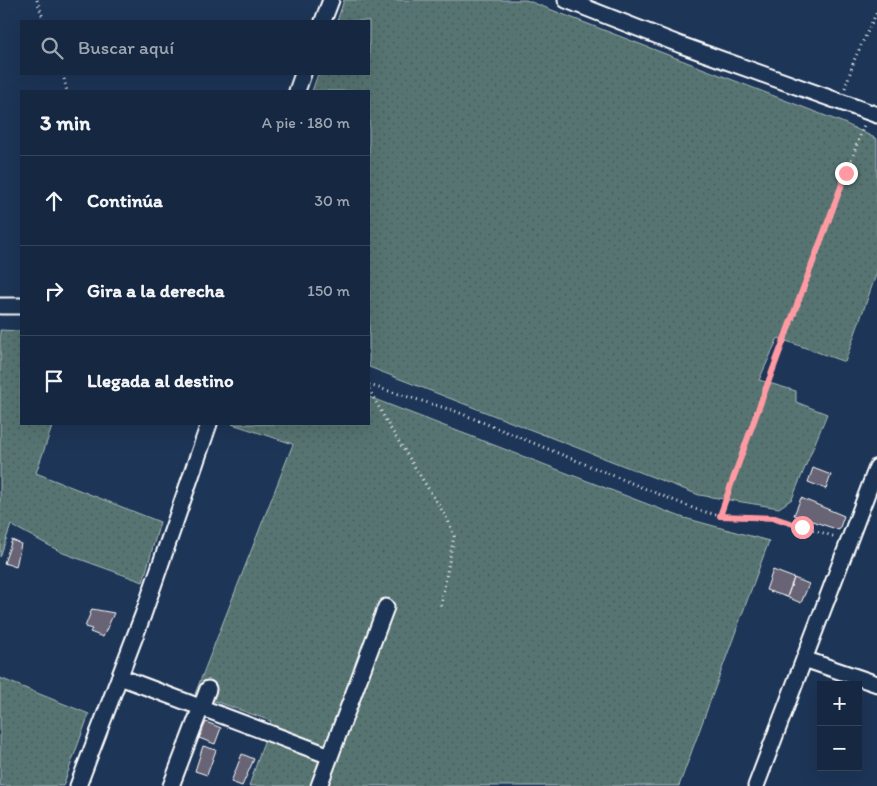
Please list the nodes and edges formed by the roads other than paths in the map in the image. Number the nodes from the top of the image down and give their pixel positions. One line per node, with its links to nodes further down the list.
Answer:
1 (331, 0): 3 (street)
2 (566, 0): 6 (street)
3 (323, 20)
4 (304, 75): 5 (street)
5 (297, 90)
6 (873, 114)
7 (0, 306): 8 (street)
8 (20, 306)
9 (209, 425): 13 (street)
10 (877, 468): 12 (street)
11 (386, 607): 17 (street)
12 (804, 659): 14 (street); 21 (street)
13 (120, 678): 16 (street); 18 (street)
14 (877, 684)
15 (208, 689): 16 (street)
16 (201, 708): 17 (street); 19 (street)
17 (330, 756): 20 (street)
18 (78, 786)
19 (171, 786)
20 (319, 786)
21 (756, 786)

